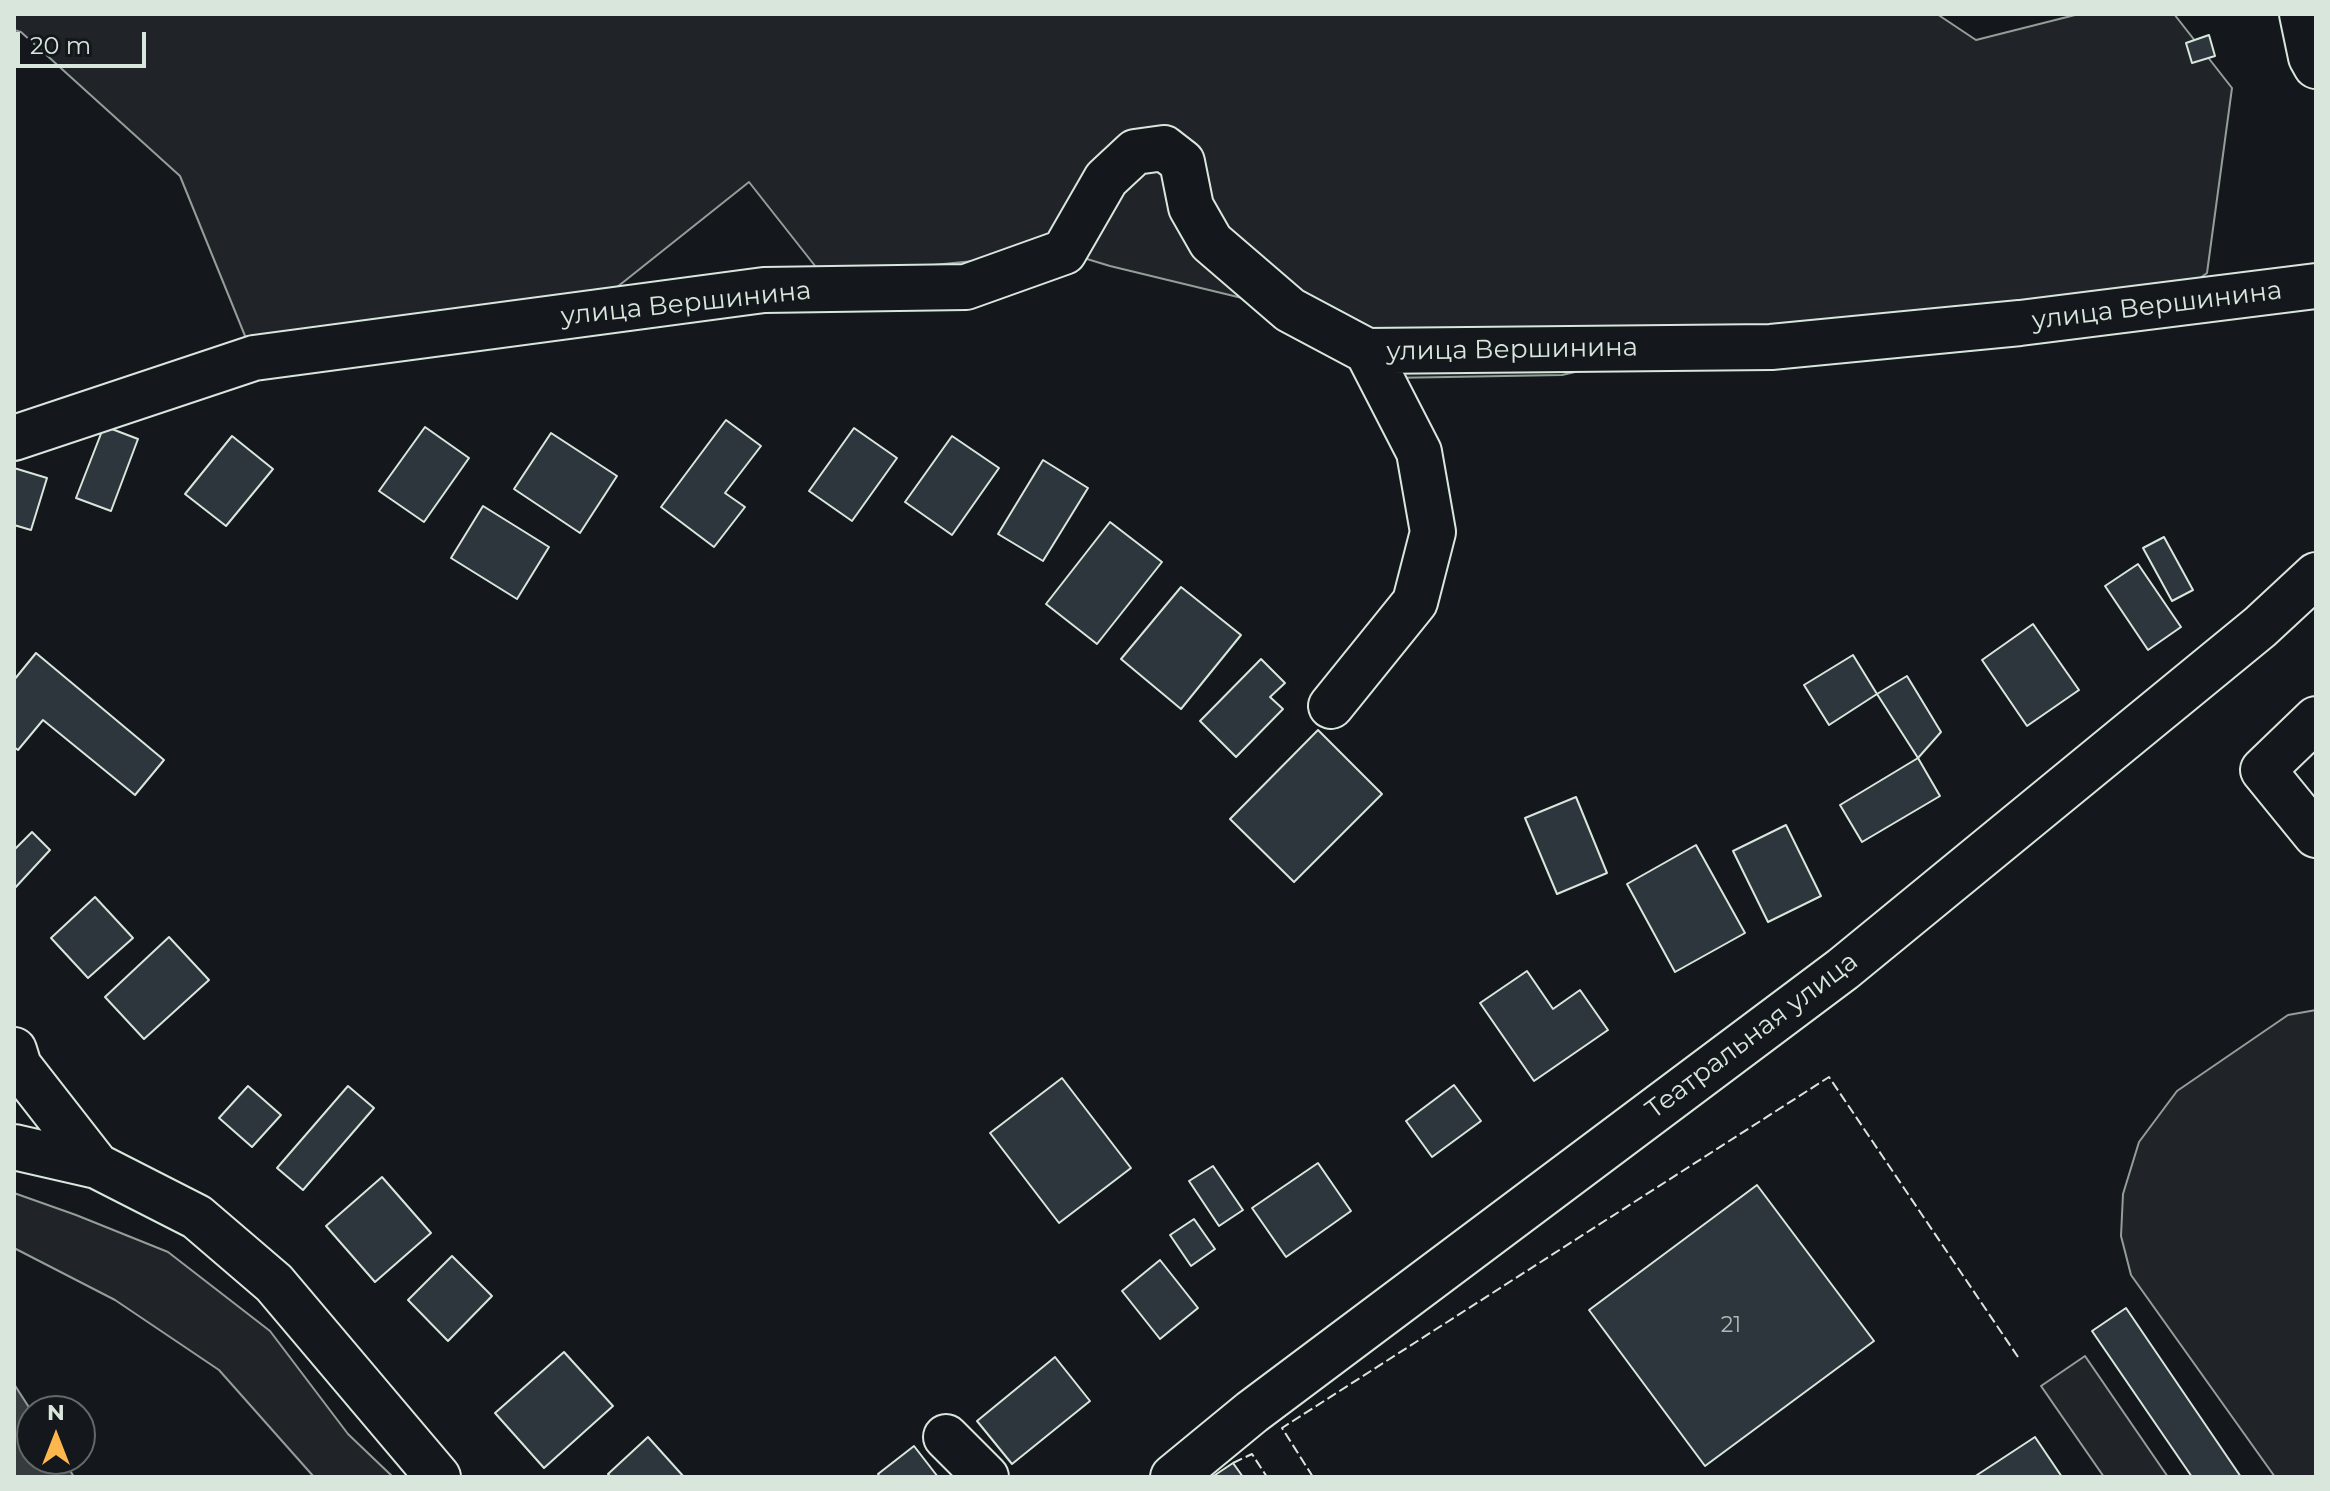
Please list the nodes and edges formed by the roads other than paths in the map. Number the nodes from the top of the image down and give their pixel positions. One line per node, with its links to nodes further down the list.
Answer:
1 (2302, 14): 2 (street)
2 (2314, 58)
3 (2316, 286): 4 (street, улица Вершинина)
4 (1367, 351): 5 (street, улица Вершинина); 7 (street)
5 (14, 438)
6 (2316, 575): 16 (street, Театральная улица)
7 (1331, 706)
8 (2316, 719): 9 (street)
9 (2316, 835)
10 (16, 1068): 12 (street)
11 (14, 1147): 12 (street)
12 (97, 1166): 14 (street)
13 (946, 1437): 15 (street)
14 (438, 1477)
15 (986, 1477)
16 (1173, 1477)

